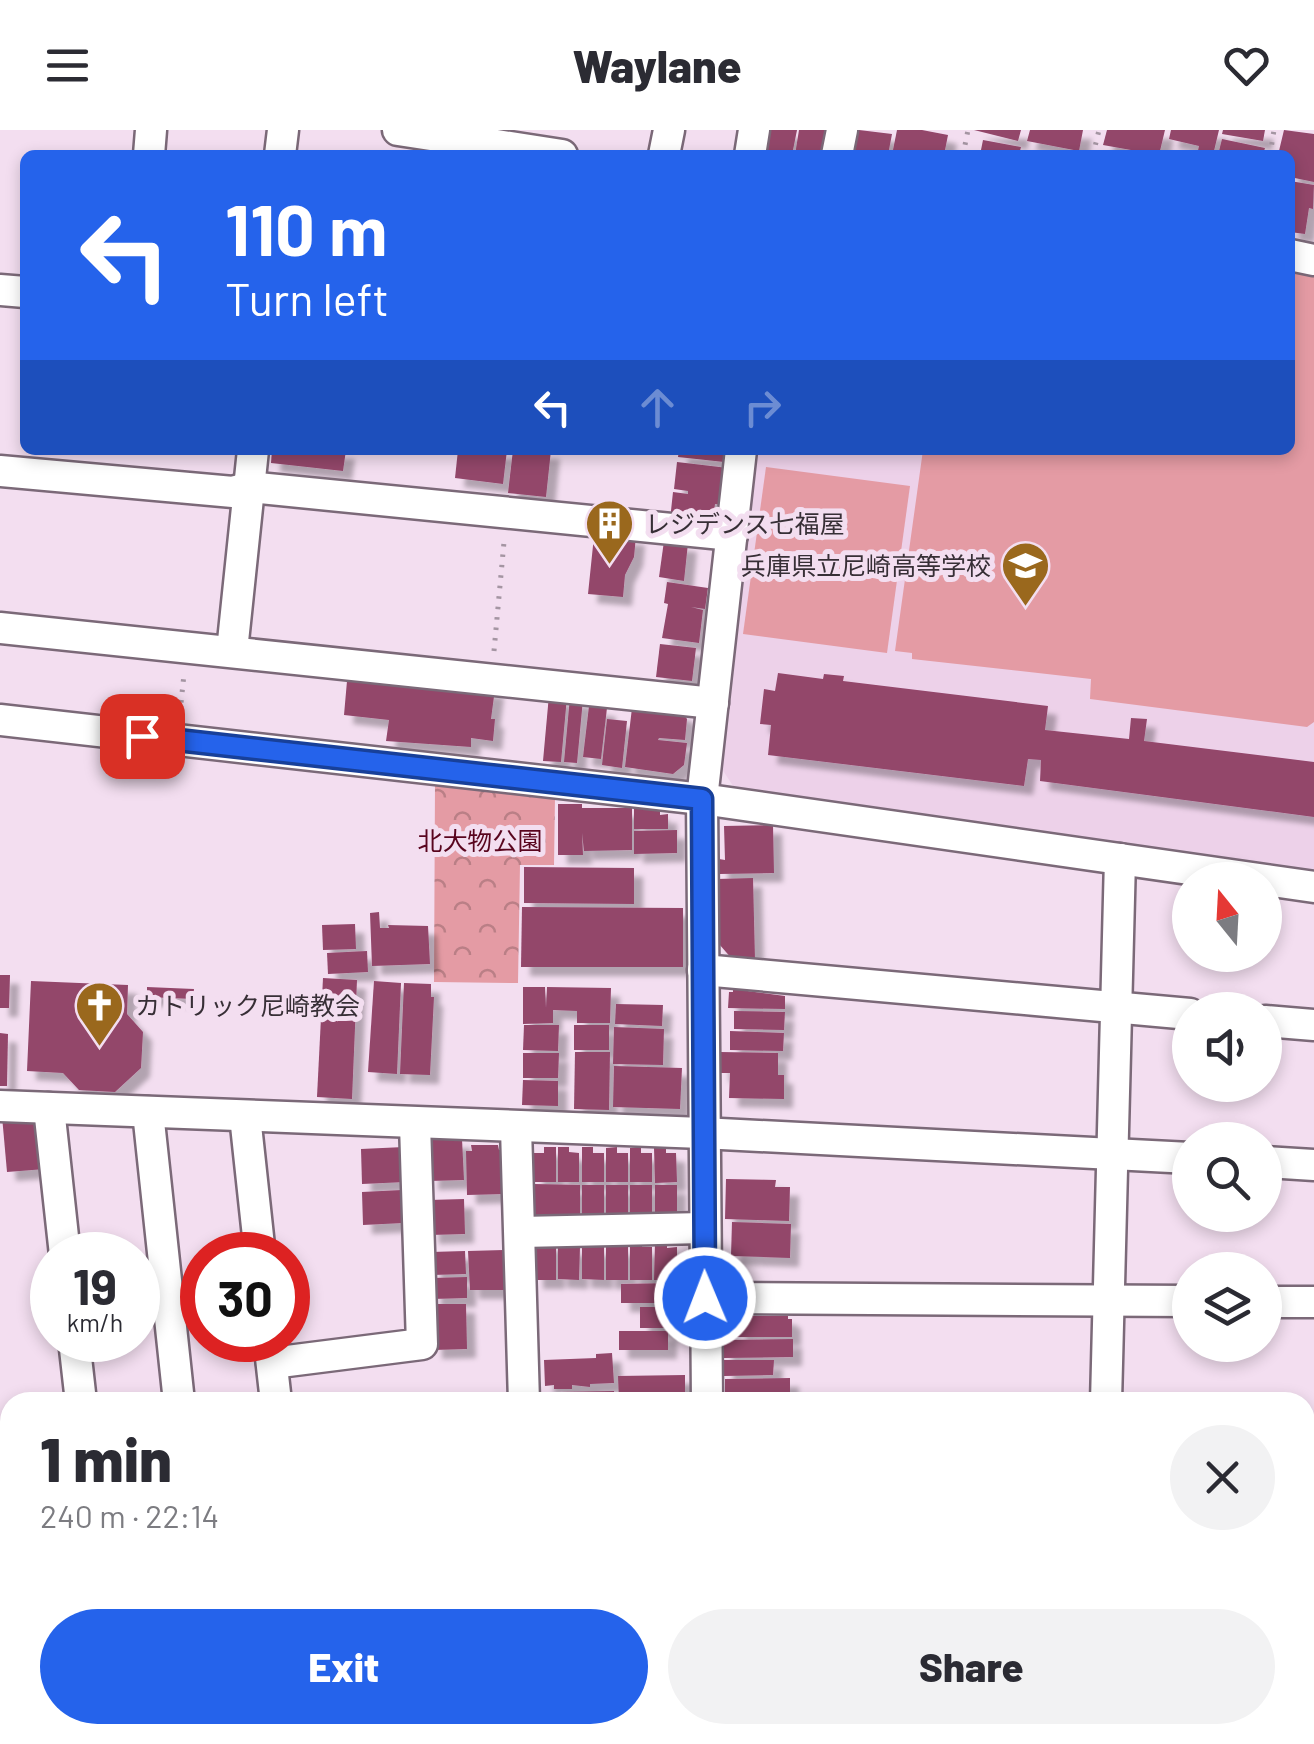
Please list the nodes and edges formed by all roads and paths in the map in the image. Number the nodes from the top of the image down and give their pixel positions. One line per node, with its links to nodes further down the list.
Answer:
1 (398, 130): 2 (street)
2 (473, 136): 3 (street)
3 (540, 150)
4 (252, 455): 7 (street)
5 (740, 455): 9 (street)
6 (0, 471): 7 (street)
7 (249, 487): 8 (street); 12 (street)
8 (507, 512): 9 (street); 13 (path)
9 (732, 535): 14 (street)
10 (0, 628): 11 (street)
11 (187, 646): 12 (street); 16 (path)
12 (232, 650): 13 (street)
13 (492, 679): 14 (street)
14 (713, 702): 17 (street)
15 (0, 720): 16 (street)
16 (178, 740): 17 (street)
17 (702, 799): 18 (street); 20 (street)
18 (1120, 859): 19 (street); 21 (street)
19 (1314, 886)
20 (703, 970): 21 (street); 31 (street)
21 (1116, 1008): 22 (street); 32 (street)
22 (1172, 1013)
23 (1282, 1022): 24 (street)
24 (1314, 1025)
25 (0, 1106): 26 (street)
26 (49, 1108): 27 (street); 37 (street)
27 (148, 1112): 28 (street); 49 (street)
28 (246, 1116): 29 (street); 38 (street)
29 (415, 1124): 30 (street); 45 (street)
30 (516, 1128): 31 (street); 39 (street)
31 (702, 1134): 32 (street); 36 (street)
32 (1112, 1153): 33 (street); 41 (street)
33 (1172, 1157)
34 (1282, 1163): 35 (street)
35 (1314, 1164)
36 (704, 1228): 39 (street); 40 (street)
37 (62, 1232)
38 (258, 1232)
39 (521, 1232): 51 (street)
40 (705, 1298): 41 (street); 52 (street)
41 (1109, 1300): 42 (street); 53 (street)
42 (1172, 1301)
43 (1282, 1302): 44 (street)
44 (1314, 1302)
45 (310, 1350)
46 (76, 1362): 48 (street)
47 (272, 1362): 50 (street)
48 (80, 1392)
49 (178, 1392)
50 (275, 1392)
51 (524, 1392)
52 (707, 1392)
53 (1106, 1392)

